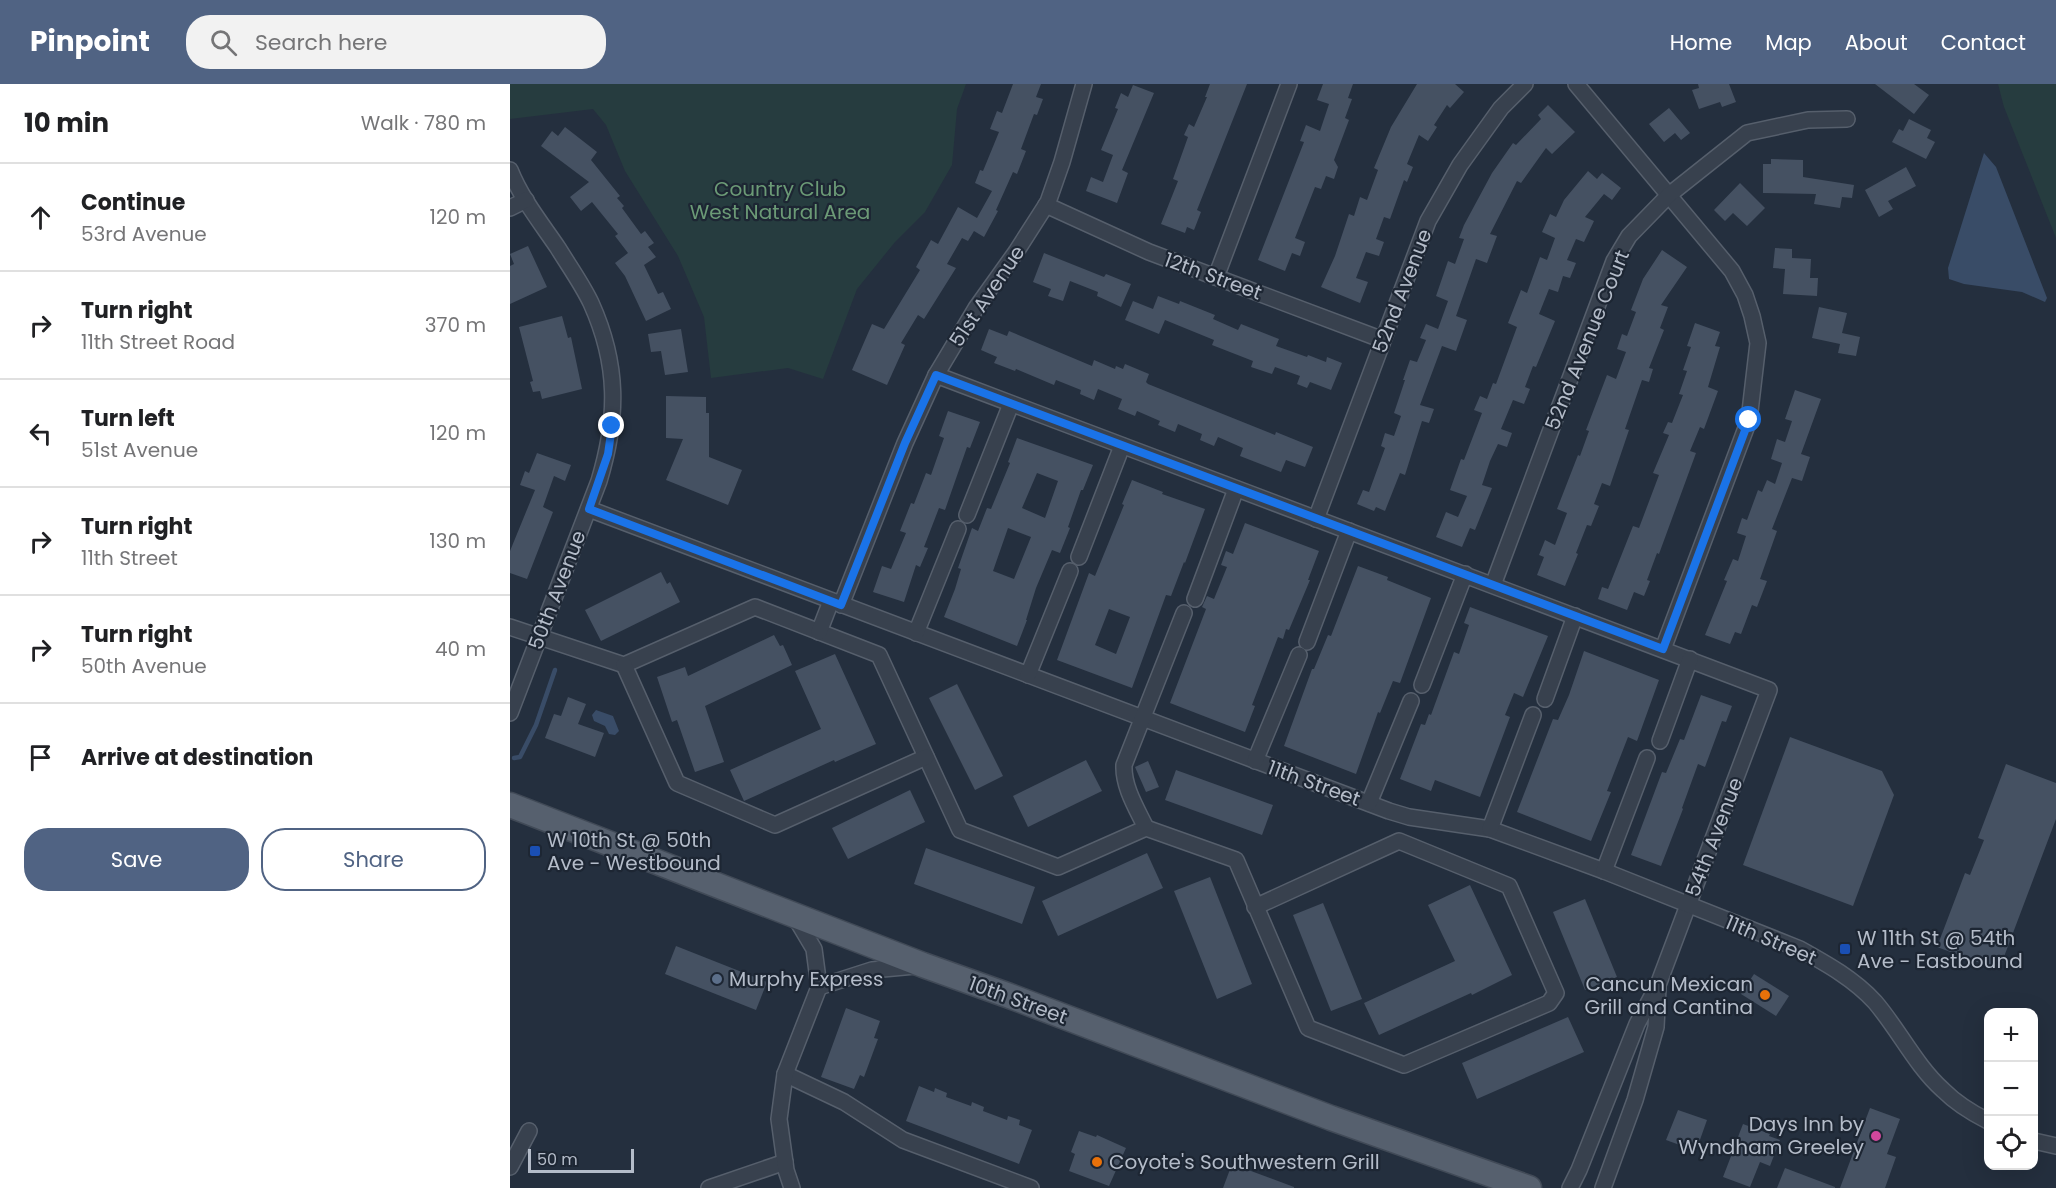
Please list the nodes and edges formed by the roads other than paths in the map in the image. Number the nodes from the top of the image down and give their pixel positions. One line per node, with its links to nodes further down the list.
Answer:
1 (1084, 84): 9 (street, 51st Avenue)
2 (1289, 84): 11 (street)
3 (1525, 84): 12 (street, 52nd Avenue)
4 (1576, 84): 7 (street)
5 (1847, 119): 7 (street, 52nd Avenue Court)
6 (510, 170): 8 (street, 50th Avenue)
7 (1669, 195): 25 (street, 52nd Avenue Court); 34 (street)
8 (526, 200): 10 (street); 17 (street, 50th Avenue)
9 (1046, 205): 11 (street, 12th Street); 13 (street, 51st Avenue)
10 (510, 208)
11 (1216, 277): 12 (street, 12th Street)
12 (1383, 340): 19 (street, 52nd Avenue)
13 (936, 375): 14 (street); 27 (street, 51st Avenue)
14 (1011, 404): 15 (street); 18 (street)
15 (1122, 446): 16 (street); 22 (street)
16 (1236, 489): 19 (street); 26 (street)
17 (589, 509): 27 (street, 11th Street); 33 (street, 50th Avenue)
18 (967, 515)
19 (1316, 519): 21 (street)
20 (958, 529): 32 (street)
21 (1349, 531): 24 (street); 47 (street)
22 (1079, 557)
23 (1070, 571): 37 (street)
24 (1465, 574): 25 (street); 38 (street)
25 (1493, 585): 29 (street)
26 (1195, 599)
27 (836, 603): 31 (street, 51st Avenue); 32 (street, 11th Street)
28 (1184, 613): 43 (street)
29 (1575, 616): 34 (street); 39 (street)
30 (510, 627): 33 (street)
31 (819, 632): 36 (street); 45 (street)
32 (916, 633): 37 (street, 11th Street)
33 (539, 637): 36 (street); 41 (street, 50th Avenue)
34 (1663, 649): 35 (street)
35 (1690, 659): 44 (street); 55 (street, 54th Avenue)
36 (624, 665): 45 (street)
37 (1028, 675): 43 (street, 11th Street)
38 (1422, 685)
39 (1545, 699)
40 (1411, 701): 48 (street)
41 (510, 713)
42 (1533, 715): 52 (street)
43 (1142, 718): 47 (street, 11th Street); 51 (street)
44 (1660, 741)
45 (926, 757): 51 (street)
46 (1647, 758): 54 (street)
47 (1255, 760): 48 (street, 11th Street)
48 (1369, 803): 50 (street, 11th Street)
49 (510, 805): 57 (main road, 10th Street)
50 (1409, 817): 52 (street, 11th Street); 53 (street)
51 (1146, 828): 56 (street)
52 (1490, 829): 54 (street, 11th Street)
53 (1399, 841): 56 (street); 56 (street)
54 (1604, 871): 55 (street, 11th Street)
55 (1688, 905): 59 (street, 54th Avenue); 62 (street, 11th Street)
56 (1255, 907)
57 (793, 914): 58 (main road, 10th Street); 60 (street)
58 (923, 965): 60 (street); 71 (main road, 10th Street)
59 (1658, 985): 72 (street, 54th Avenue); 73 (street, 54th Avenue)
60 (819, 987): 61 (street)
61 (785, 1074): 66 (street); 70 (street)
62 (1984, 1118)
63 (529, 1131): 67 (street)
64 (2038, 1142): 65 (street)
65 (2056, 1146)
66 (785, 1162): 68 (street); 69 (street)
67 (510, 1167)
68 (709, 1188)
69 (792, 1188)
70 (1031, 1188)
71 (1529, 1188)
72 (1570, 1188)
73 (1603, 1188)

